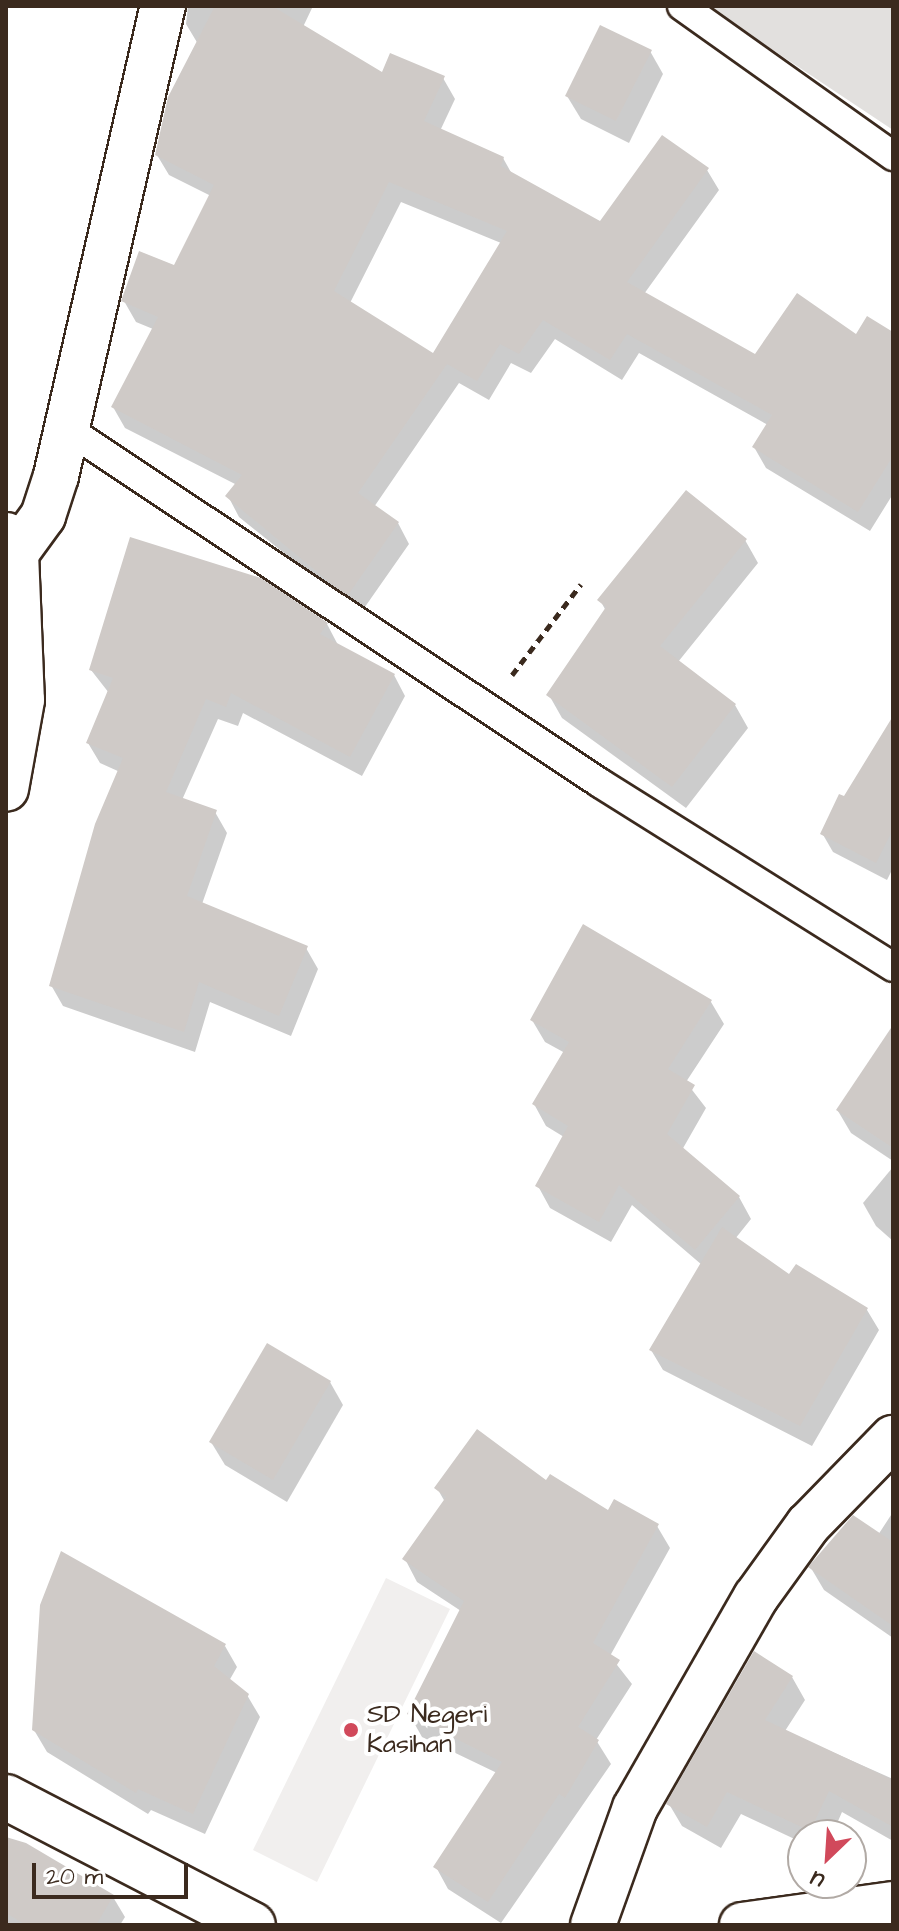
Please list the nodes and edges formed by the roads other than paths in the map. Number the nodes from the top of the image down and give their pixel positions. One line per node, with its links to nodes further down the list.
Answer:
1 (163, 6): 4 (street)
2 (682, 6): 3 (lane)
3 (893, 156)
4 (67, 429): 5 (street); 7 (lane)
5 (11, 544): 6 (street)
6 (6, 789)
7 (893, 967)
8 (893, 1438): 12 (street)
9 (6, 1797): 11 (street)
10 (893, 1904): 13 (street)
11 (248, 1924)
12 (593, 1925)
13 (742, 1925)

